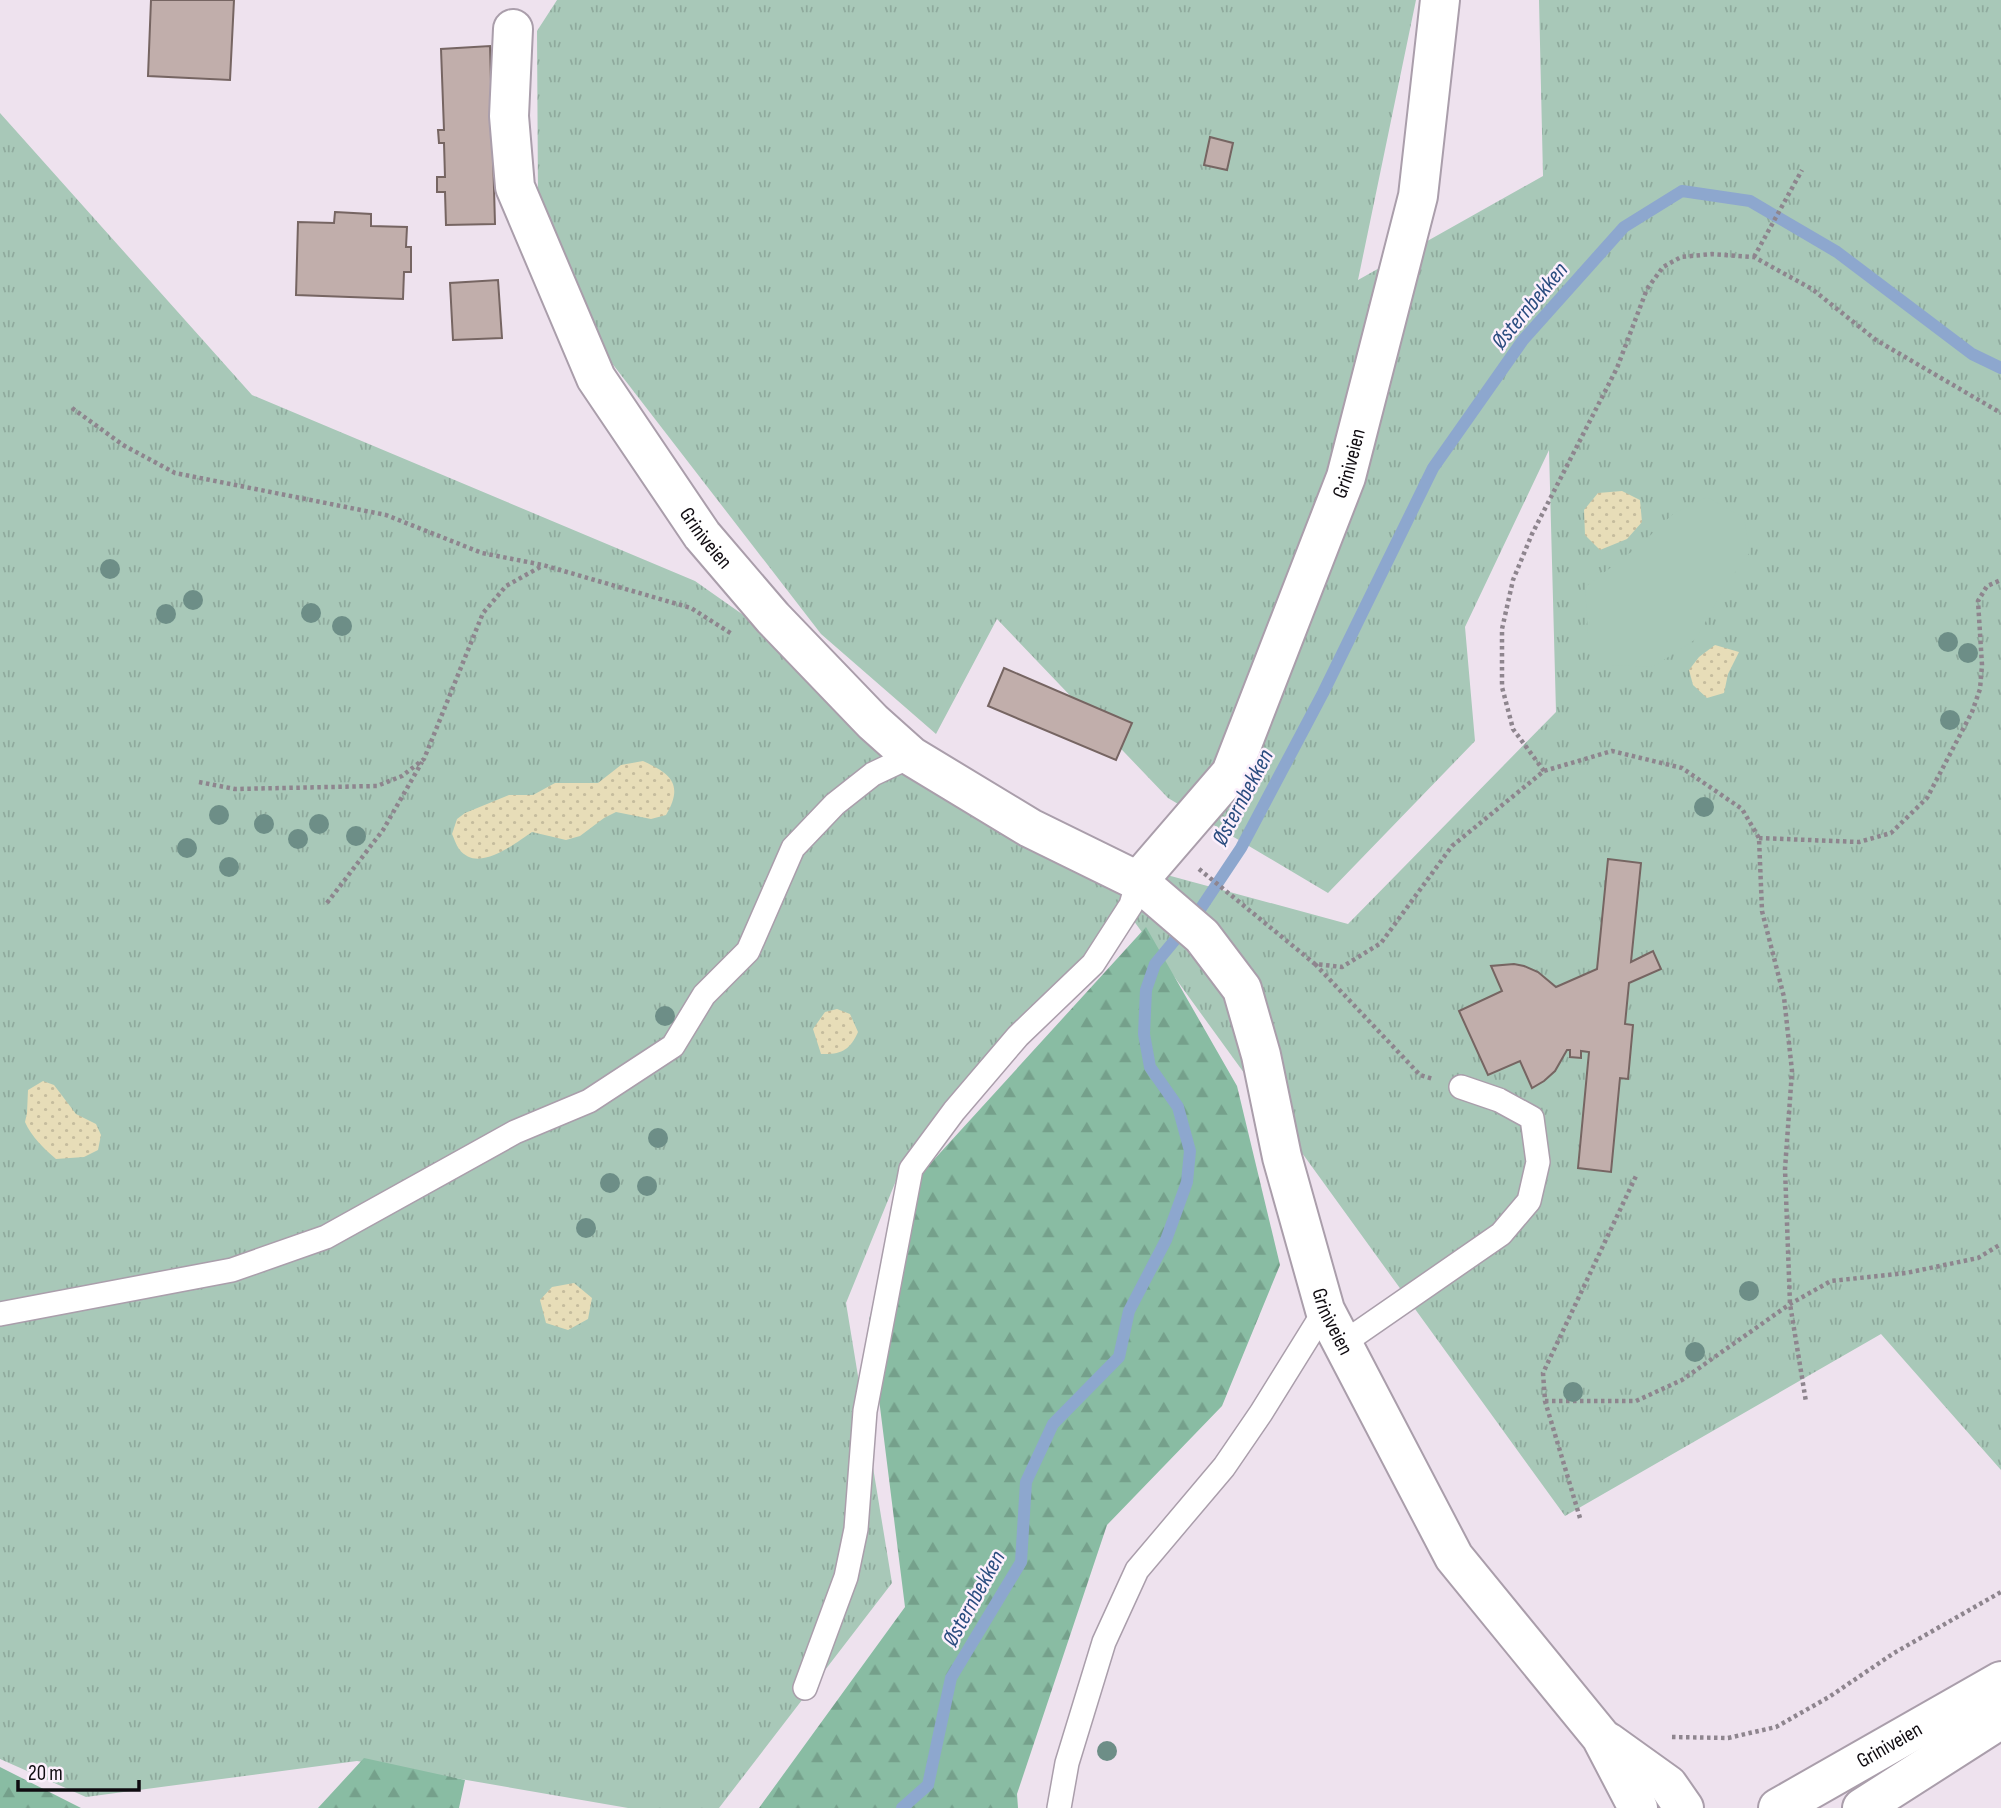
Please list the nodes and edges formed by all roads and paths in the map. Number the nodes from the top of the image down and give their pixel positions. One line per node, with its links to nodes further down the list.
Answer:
1 (1440, 0): 16 (street, Griniveien)
2 (513, 29): 10 (street, Griniveien)
3 (1802, 170): 4 (path)
4 (1754, 257): 6 (path); 12 (path)
5 (72, 408): 7 (path)
6 (2001, 413)
7 (543, 565): 9 (path); 11 (path)
8 (2001, 580): 14 (path)
9 (736, 637)
10 (911, 756): 16 (street, Griniveien); 24 (lane)
11 (424, 759): 13 (path); 17 (path)
12 (1544, 771): 14 (path); 18 (path)
13 (199, 782)
14 (1759, 838): 22 (path)
15 (1202, 870): 18 (path)
16 (1138, 881): 23 (street, Griniveien); 31 (lane)
17 (327, 903)
18 (1315, 964): 19 (path)
19 (1461, 1087): 25 (lane)
20 (1636, 1176): 26 (path)
21 (2001, 1244): 22 (path)
22 (1790, 1304): 26 (path); 27 (path)
23 (1325, 1310): 25 (street, Griniveien); 35 (lane)
24 (0, 1314)
25 (1342, 1344): 33 (street, Griniveien)
26 (1545, 1401): 28 (path)
27 (1807, 1402)
28 (1580, 1518)
29 (2001, 1592): 34 (path)
30 (2001, 1681): 38 (street, Griniveien)
31 (805, 1688)
32 (2001, 1719): 39 (street, Griniveien)
33 (1601, 1737): 36 (street, Griniveien); 37 (street, Griniveien)
34 (1664, 1737)
35 (1059, 1808)
36 (1638, 1808)
37 (1684, 1808)
38 (1778, 1808)
39 (1862, 1808)

